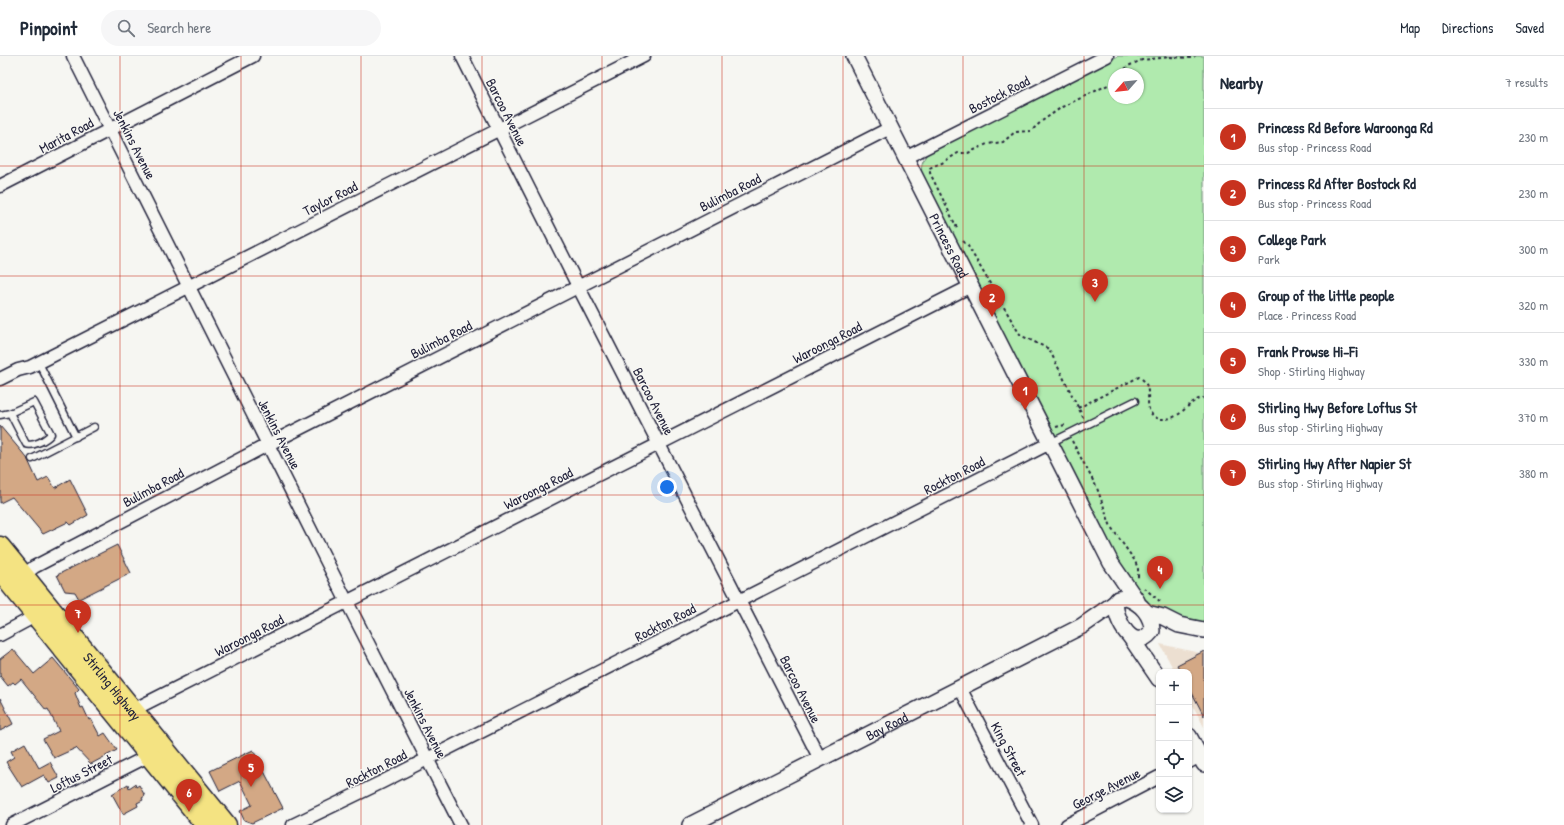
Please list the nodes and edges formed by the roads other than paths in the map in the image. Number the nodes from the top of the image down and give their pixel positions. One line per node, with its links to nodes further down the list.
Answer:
1 (73, 56): 7 (street, Jenkins Avenue)
2 (253, 56): 7 (street, Marita Road)
3 (462, 56): 9 (street, Barcoo Avenue)
4 (644, 56): 9 (street, Taylor Road)
5 (854, 56): 8 (street, Princess Road)
6 (1107, 56): 10 (street, Bostock Road)
7 (110, 128): 11 (street, Marita Road); 12 (street, Jenkins Avenue)
8 (890, 128): 10 (street, Princess Road); 13 (street, Bulimba Road)
9 (500, 129): 12 (street, Taylor Road); 13 (street, Barcoo Avenue)
10 (905, 158): 14 (street, Princess Road)
11 (0, 186)
12 (189, 286): 15 (street, Taylor Road); 24 (street, Jenkins Avenue)
13 (578, 286): 24 (street, Bulimba Road); 25 (street, Barcoo Avenue)
14 (971, 286): 23 (street, Princess Road); 25 (street, Waroonga Road)
15 (34, 365): 16 (street, Taylor Road); 17 (street, Taylor Road); 22 (lane)
16 (0, 378)
17 (0, 388)
18 (1135, 400): 23 (lane)
19 (10, 413): 19 (lane); 20 (lane)
20 (0, 415)
21 (94, 427): 22 (lane)
22 (76, 437): 26 (lane)
23 (1050, 443): 28 (street, Princess Road); 30 (street, Rockton Road)
24 (268, 444): 29 (street, Bulimba Road); 32 (street, Jenkins Avenue)
25 (659, 444): 30 (street, Barcoo Avenue); 32 (street, Waroonga Road)
26 (32, 459)
27 (0, 547): 29 (highway, Stirling Highway)
28 (1111, 564): 31 (street, Princess Road); 33 (street, Princess Road)
29 (12, 577): 34 (highway, Stirling Highway)
30 (739, 601): 47 (street, Rockton Road); 48 (street, Barcoo Avenue)
31 (1117, 601): 33 (street); 36 (street, Princess Road); 38 (street, Bay Road)
32 (347, 602): 44 (street, Waroonga Road); 47 (street, Jenkins Avenue)
33 (1137, 602): 35 (street, Princess Road)
34 (43, 611): 40 (street); 44 (highway, Stirling Highway)
35 (1147, 613): 37 (street); 41 (street)
36 (1118, 621): 38 (street, Bay Road); 41 (street)
37 (1178, 625): 39 (street); 41 (street)
38 (1082, 626): 43 (street, Bay Road)
39 (1204, 630)
40 (0, 635)
41 (1142, 635): 42 (street)
42 (1156, 672)
43 (960, 688): 48 (street, Bay Road); 57 (street, King Street)
44 (126, 714): 46 (highway, Stirling Highway)
45 (1191, 741): 49 (street)
46 (157, 752): 51 (street, Loftus Street); 52 (highway, Stirling Highway); 53 (highway, Stirling Highway)
47 (428, 759): 54 (street, Rockton Road); 55 (street, Jenkins Avenue)
48 (820, 759): 56 (street, Bay Road)
49 (1198, 760)
50 (1156, 779): 58 (street, George Avenue)
51 (12, 825)
52 (206, 825)
53 (226, 825)
54 (293, 825)
55 (461, 825)
56 (690, 825)
57 (1032, 825)
58 (1067, 825)

